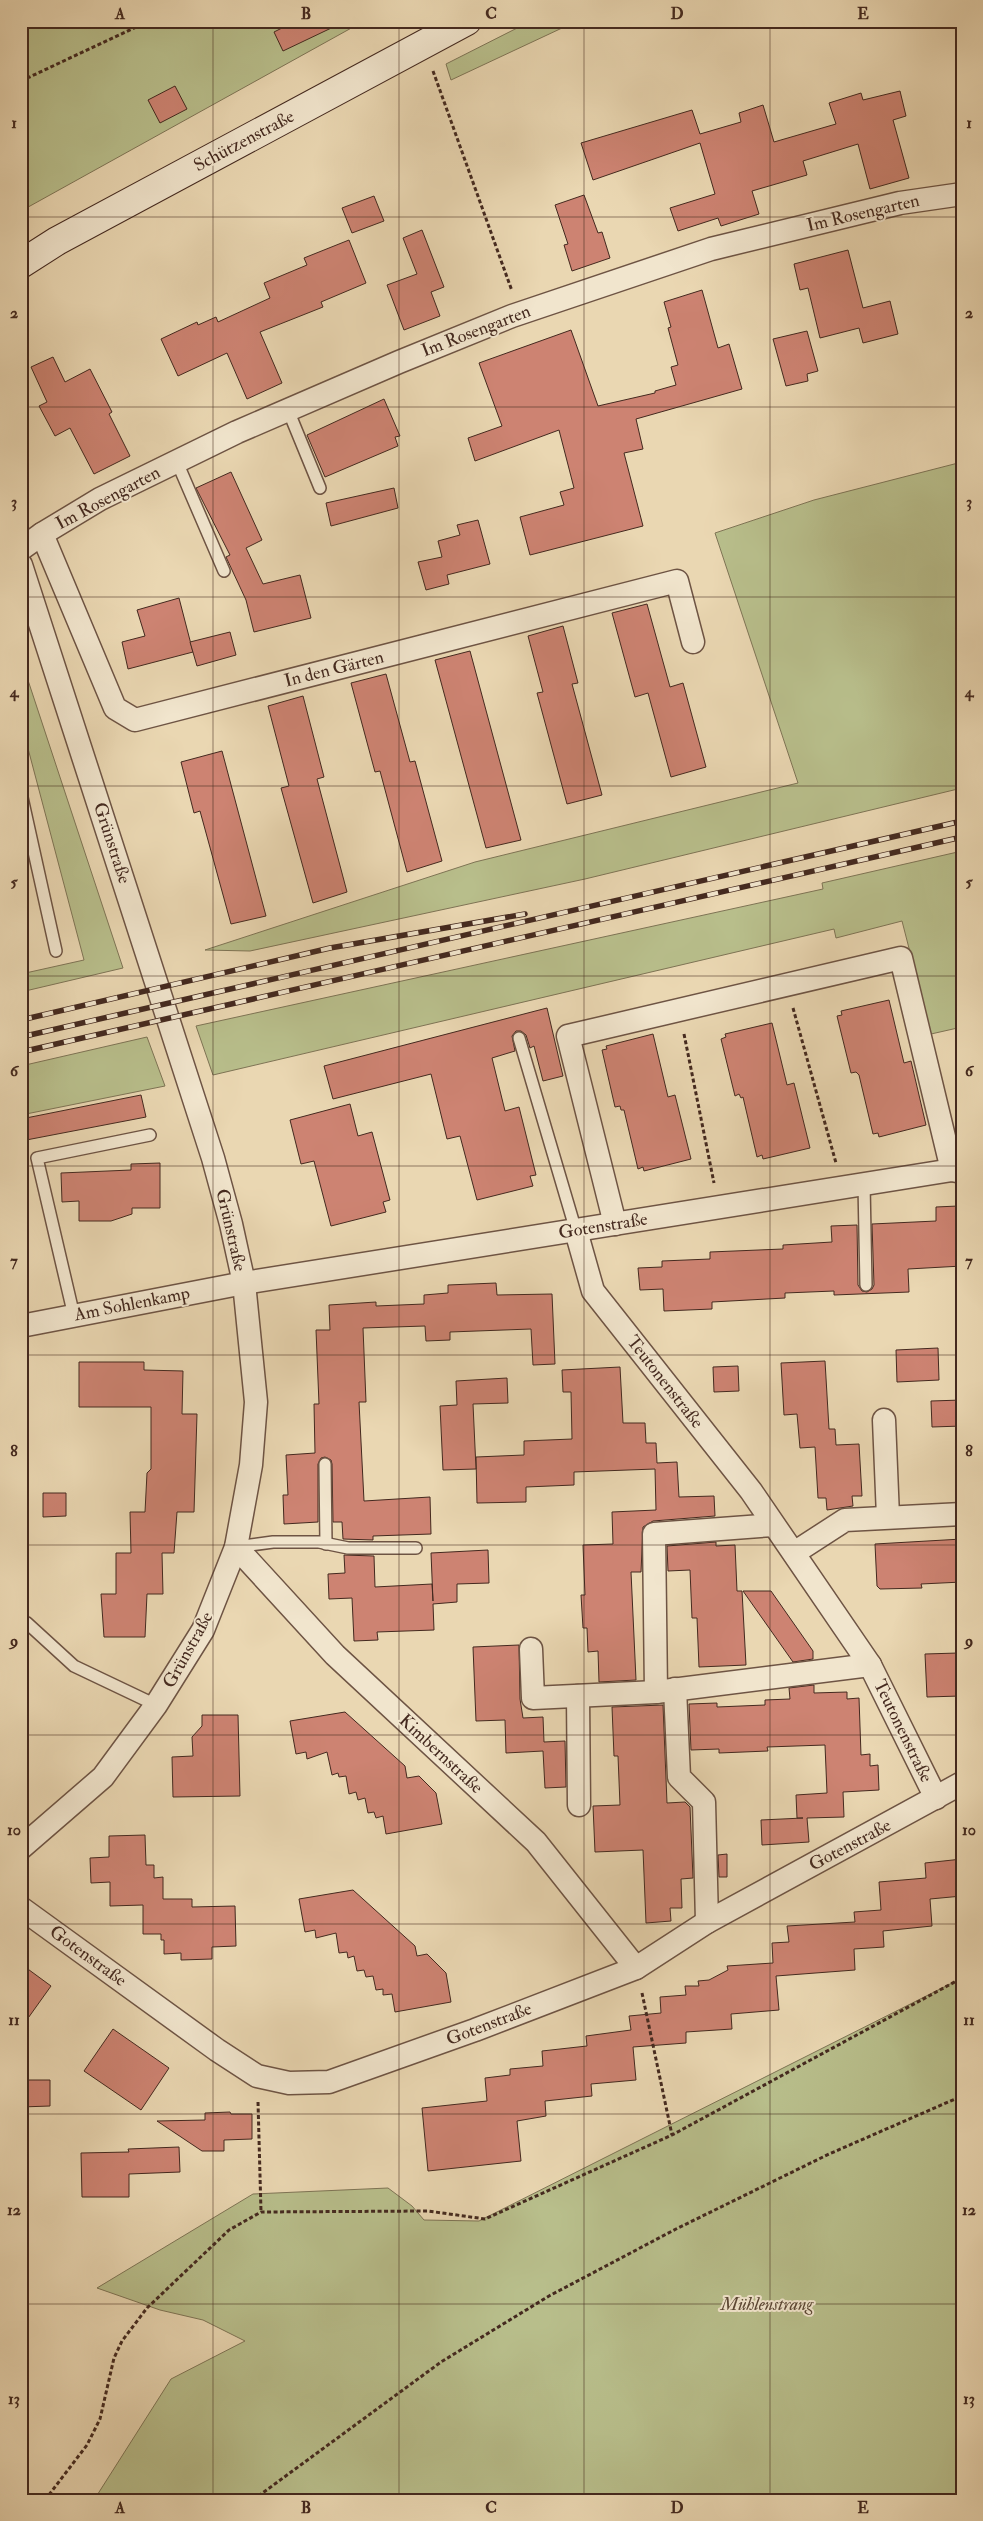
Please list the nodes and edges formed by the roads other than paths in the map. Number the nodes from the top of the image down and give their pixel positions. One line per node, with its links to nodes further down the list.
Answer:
1 (462, 23): 3 (main road, Schützenstraße)
2 (962, 194): 4 (street, Im Rosengarten)
3 (21, 264)
4 (288, 410): 5 (street, Im Rosengarten); 6 (lane)
5 (177, 462): 7 (street, Im Rosengarten); 10 (lane)
6 (320, 488)
7 (42, 534): 8 (street, Im Rosengarten); 11 (street, In den Gärten)
8 (21, 549)
9 (21, 565): 20 (street, Grünstraße)
10 (224, 571)
11 (693, 642)
12 (21, 793): 13 (lane)
13 (56, 951)
14 (520, 1038): 19 (lane)
15 (150, 1135): 22 (lane)
16 (957, 1171): 17 (street, Gotenstraße); 18 (street)
17 (853, 1186): 18 (street, Gotenstraße); 21 (lane)
18 (614, 1224): 19 (street, Gotenstraße)
19 (576, 1231): 20 (street, Gotenstraße); 28 (street, Teutonenstraße)
20 (244, 1284): 22 (street, Am Sohlenkamp); 30 (street, Grünstraße)
21 (866, 1285)
22 (74, 1316): 23 (street, Am Sohlenkamp)
23 (21, 1326)
24 (884, 1420): 27 (street)
25 (325, 1464): 29 (lane)
26 (962, 1514): 27 (street)
27 (888, 1517): 32 (street)
28 (773, 1525): 32 (street, Teutonenstraße); 36 (street)
29 (326, 1544): 30 (lane); 31 (lane)
30 (236, 1547): 38 (street, Grünstraße); 45 (street, Kimbernstraße)
31 (416, 1548)
32 (794, 1554): 35 (street, Teutonenstraße)
33 (21, 1622): 38 (lane)
34 (531, 1649): 37 (street, Teutonenstraße)
35 (870, 1664): 36 (street, Teutonenstraße); 40 (street, Teutonenstraße)
36 (666, 1690): 37 (street, Teutonenstraße); 44 (street)
37 (578, 1696): 41 (street)
38 (156, 1705): 42 (street, Grünstraße)
39 (962, 1783): 40 (street, Gotenstraße)
40 (936, 1798): 44 (street, Gotenstraße)
41 (579, 1805)
42 (21, 1848)
43 (21, 1908): 45 (street, Gotenstraße)
44 (707, 1922): 45 (street, Gotenstraße)
45 (636, 1968)

